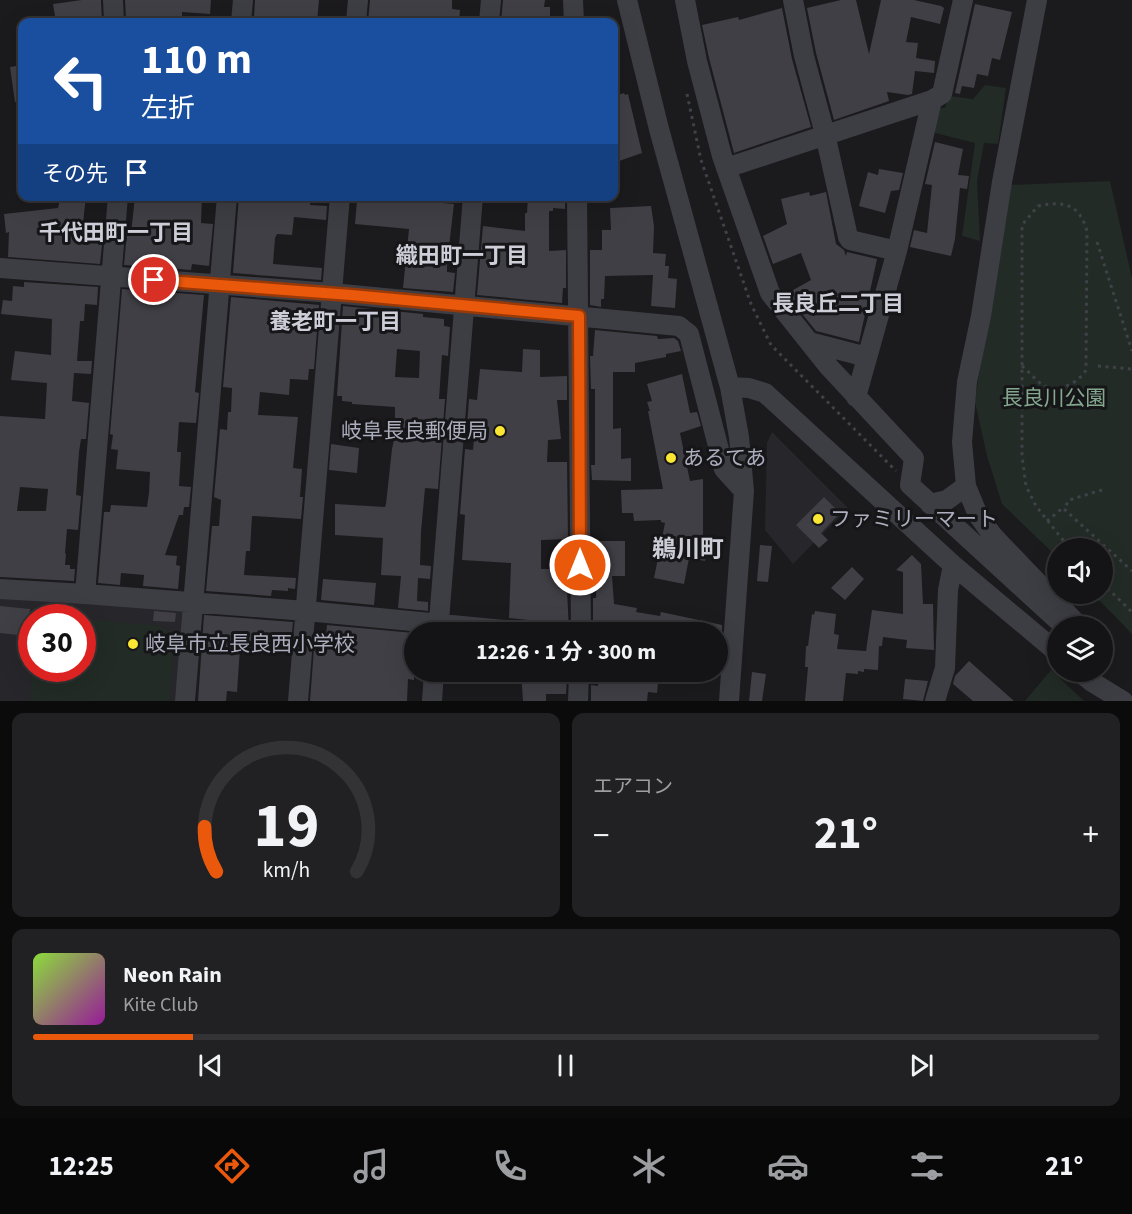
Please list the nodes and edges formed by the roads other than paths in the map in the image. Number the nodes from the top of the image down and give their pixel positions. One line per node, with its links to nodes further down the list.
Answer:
1 (113, 0): 11 (street)
2 (243, 0): 12 (street)
3 (358, 0): 13 (street)
4 (490, 0): 14 (street)
5 (573, 0): 15 (street)
6 (627, 0): 33 (street)
7 (685, 0): 18 (street)
8 (961, 0): 16 (street)
9 (1037, 0): 35 (street)
10 (797, 1): 17 (street)
11 (114, 18)
12 (242, 18)
13 (356, 18)
14 (489, 18)
15 (574, 18)
16 (932, 100): 17 (street); 24 (street)
17 (825, 134): 18 (street); 24 (street)
18 (726, 168): 31 (street)
19 (118, 201): 26 (street)
20 (227, 201): 27 (street)
21 (340, 201): 28 (street)
22 (473, 201): 29 (street)
23 (577, 201): 30 (street)
24 (897, 250): 32 (street)
25 (0, 268): 26 (street)
26 (111, 276): 27 (street); 40 (street)
27 (220, 285): 28 (street); 41 (street)
28 (332, 293): 29 (street); 42 (street)
29 (463, 304): 30 (street); 45 (street)
30 (579, 316): 36 (street); 46 (street)
31 (809, 342): 32 (street); 34 (street)
32 (867, 357): 34 (street)
33 (730, 387): 36 (street); 38 (street)
34 (856, 397): 37 (street)
35 (966, 486): 37 (street); 44 (street)
36 (744, 491): 48 (street)
37 (930, 504): 43 (street)
38 (953, 565): 49 (street); 59 (street)
39 (0, 589): 40 (street)
40 (85, 594): 41 (street)
41 (193, 603): 42 (street); 54 (street)
42 (306, 611): 47 (street); 55 (street)
43 (1053, 616)
44 (1069, 616)
45 (438, 622)
46 (581, 622)
47 (404, 624)
48 (728, 627)
49 (1047, 644)
50 (433, 682): 56 (street)
51 (579, 682): 57 (street)
52 (727, 682): 58 (street)
53 (1098, 682): 60 (street)
54 (185, 701)
55 (298, 701)
56 (432, 701)
57 (578, 701)
58 (729, 701)
59 (935, 701)
60 (1123, 701)

